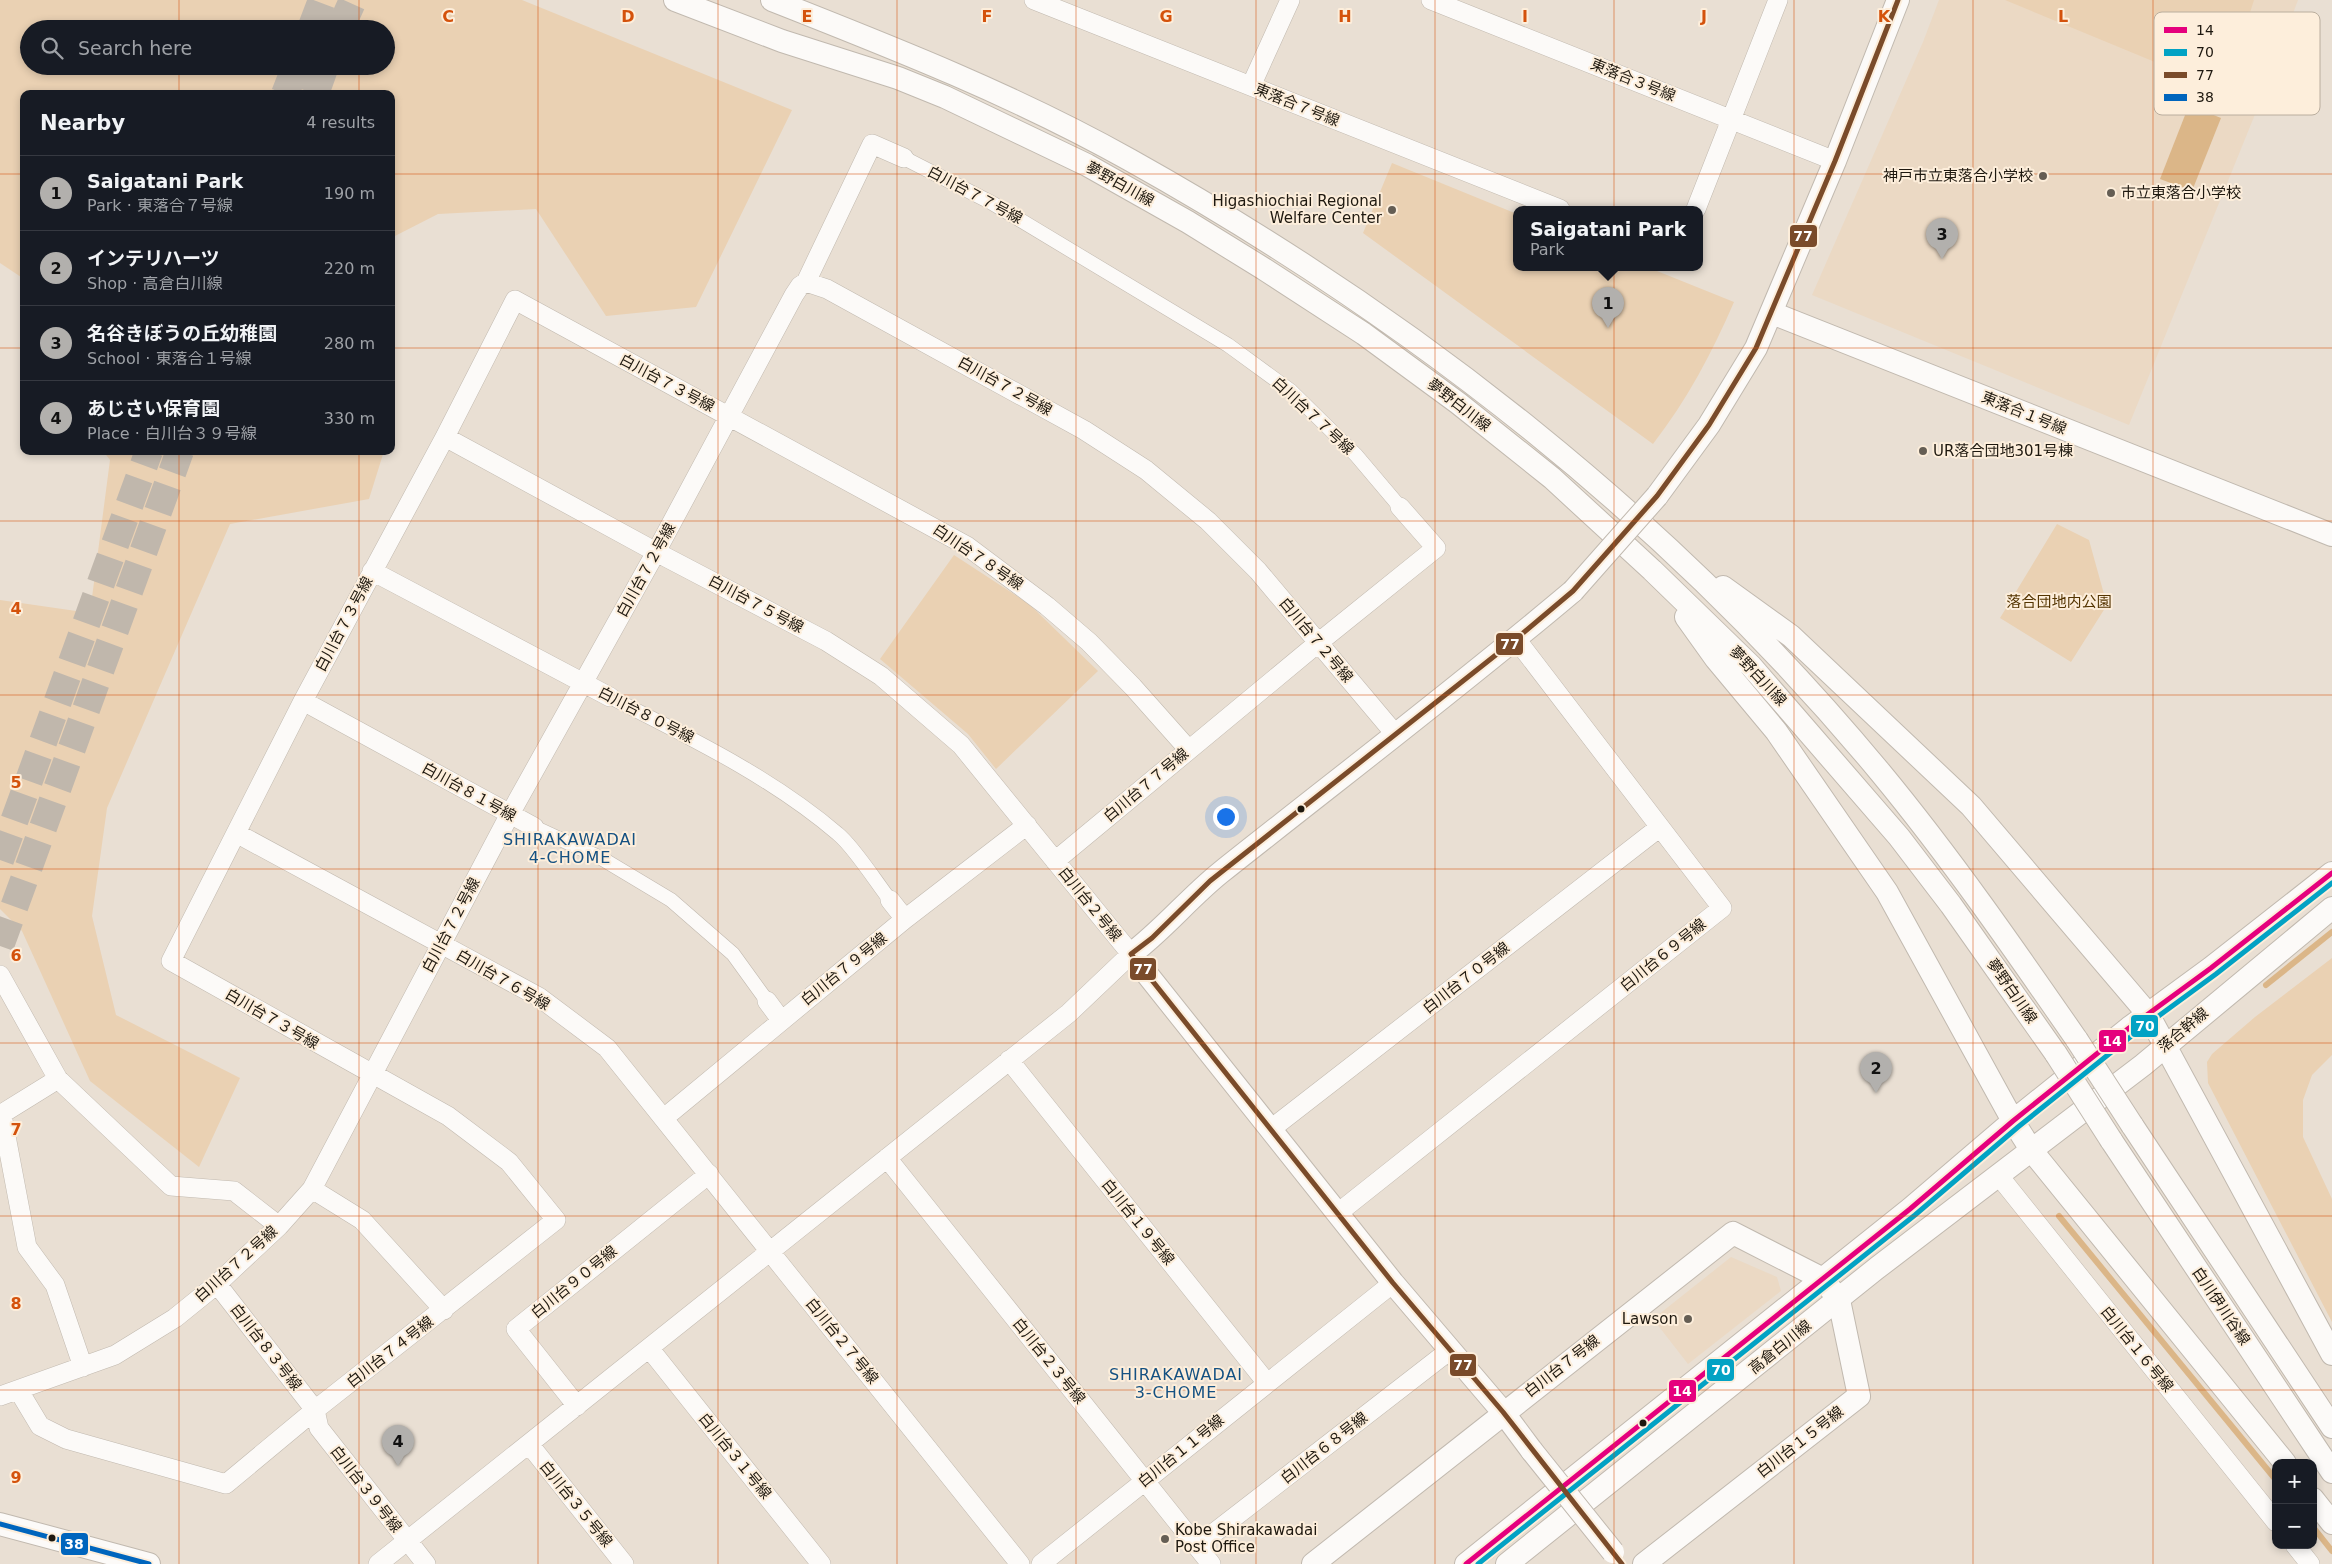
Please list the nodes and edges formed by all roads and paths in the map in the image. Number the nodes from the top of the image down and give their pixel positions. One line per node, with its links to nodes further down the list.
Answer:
1 (675, 0): 22 (street, 夢野白川線)
2 (772, 0): 20 (street, 夢野白川線)
3 (1034, 0): 8 (street, 東落合７号線)
4 (1290, 0): 8 (street)
5 (1778, 0): 9 (street)
6 (1898, 0): 11 (street)
7 (1443, 2): 9 (street, 東落合３号線)
8 (1251, 86): 12 (street, 東落合７号線)
9 (1731, 119): 11 (street, 東落合３号線); 13 (street)
10 (904, 158): 14 (street, 白川台７７号線); 18 (street, 白川台７７号線)
11 (1835, 162): 15 (street)
12 (1552, 206)
13 (1697, 206)
14 (806, 282): 16 (street, 白川台７２号線); 25 (street, 白川台７２号線)
15 (1772, 313): 19 (street, 東落合１号線); 24 (street, bridge)
16 (729, 416): 17 (street, 白川台７３号線); 21 (street, 白川台７２号線); 30 (street, 白川台７８号線)
17 (445, 437): 21 (street, 白川台７５号線); 23 (street, 白川台７３号線)
18 (1400, 507): 25 (street, 白川台７７号線)
19 (2332, 534)
20 (1671, 550): 45 (street); 54 (street, 夢野白川線, bridge)
21 (656, 552): 26 (street, 白川台７２号線); 32 (street, 白川台７５号線)
22 (1652, 570): 53 (street); 56 (street, 夢野白川線, bridge)
23 (372, 571): 26 (street, 白川台８０号線); 28 (street, 白川台７３号線)
24 (1516, 639): 29 (street); 34 (street, 白川台６９号線)
25 (1318, 642): 29 (street, 白川台７２号線); 30 (street, 白川台７７号線)
26 (583, 683): 27 (street, 白川台８０号線); 31 (street, 白川台７２号線)
27 (610, 697): 38 (street, 白川台８０号線)
28 (303, 701): 31 (street, 白川台８１号線); 35 (street, 白川台７３号線)
29 (1396, 735): 42 (street)
30 (1188, 750): 36 (street, 白川台７７号線)
31 (510, 814): 33 (street, 白川台８１号線); 41 (street, 白川台７２号線)
32 (1027, 825): 36 (street, 白川台７５号線); 40 (street, 白川台７９号線)
33 (534, 827): 44 (street, 白川台８１号線)
34 (1660, 827): 55 (street, 白川台７０号線); 63 (street, 白川台６９号線)
35 (236, 833): 41 (street, 白川台７６号線); 49 (street, 白川台７３号線)
36 (1055, 861): 42 (street, 白川台２号線)
37 (2332, 873): 45 (street, 落合幹線)
38 (890, 900): 40 (street)
39 (2332, 908): 47 (street, 落合幹線)
40 (905, 919): 46 (street, 白川台７９号線)
41 (440, 944): 49 (street, 白川台７２号線); 52 (street, 白川台７６号線)
42 (1131, 954): 48 (street); 55 (street, 白川台２号線)
43 (0, 976): 50 (street)
44 (767, 1001): 46 (street)
45 (2148, 1014): 47 (street); 53 (street, 落合幹線)
46 (781, 1020): 52 (street, 白川台７９号線)
47 (2165, 1045): 57 (street, 落合幹線); 73 (street)
48 (1009, 1060): 58 (street); 75 (street, 白川台１９号線)
49 (373, 1075): 61 (street, 白川台７２号線); 70 (street, 白川台７４号線)
50 (58, 1079): 51 (street); 64 (street)
51 (1, 1115): 74 (street)
52 (664, 1118): 59 (street, 白川台２７号線)
53 (2013, 1121): 57 (street); 62 (street, 落合幹線)
54 (2132, 1125): 81 (street, 白川伊川谷線)
55 (1271, 1129): 63 (street, 白川台２号線)
56 (2110, 1140): 84 (street, 白川伊川谷線)
57 (2032, 1151): 60 (street, 高倉白川線); 83 (street)
58 (887, 1158): 65 (street); 85 (street, 白川台２３号線)
59 (709, 1174): 65 (street, 白川台２７号線); 78 (street, 白川台９０号線)
60 (1999, 1176): 69 (street, 高倉白川線); 87 (street, 白川台１６号線)
61 (312, 1189): 64 (street, 白川台７２号線); 70 (street)
62 (1910, 1209): 66 (street, 高倉白川線)
63 (1338, 1213): 67 (street, 白川台２号線)
64 (279, 1226): 68 (street, 白川台７２号線)
65 (771, 1252): 71 (street); 99 (street, 白川台２７号線)
66 (1823, 1279): 69 (street, 白川台１５号線); 80 (street, 白川台７号線); 103 (street, 高倉白川線)
67 (1393, 1283): 72 (street, 白川台２号線); 75 (street, 白川台１１号線)
68 (217, 1284): 74 (street, 白川台７２号線); 79 (street, 白川台８３号線)
69 (1839, 1300): 104 (street, 高倉白川線); 105 (street, 白川台１５号線)
70 (444, 1310): 79 (street, 白川台７４号線)
71 (649, 1348): 78 (street); 98 (street, 白川台３１号線)
72 (1450, 1350): 80 (street, 白川台２号線); 91 (street, 白川台６８号線)
73 (2332, 1354)
74 (83, 1367): 76 (street, 白川台７２号線)
75 (1266, 1383): 85 (street, 白川台１１号線)
76 (19, 1390): 77 (street, 白川台７２号線); 79 (street, 白川台７４号線)
77 (0, 1396)
78 (577, 1406): 82 (street)
79 (316, 1410): 90 (street, 白川台３９号線)
80 (1503, 1412): 93 (street, 白川台２号線, bridge); 102 (street, 白川台７号線)
81 (2332, 1427)
82 (529, 1444): 90 (street); 97 (street, 白川台３５号線)
83 (2282, 1459)
84 (2332, 1472)
85 (1144, 1480): 91 (street, 白川台２３号線); 100 (street, 白川台１１号線)
86 (2317, 1504): 88 (street)
87 (2272, 1517)
88 (2332, 1523)
89 (0, 1524): 94 (street)
90 (407, 1541): 95 (street); 96 (street, 白川台３９号線)
91 (1197, 1546): 101 (street, 白川台２３号線)
92 (2298, 1549): 106 (street)
93 (1617, 1558)
94 (149, 1564)
95 (378, 1564)
96 (426, 1564)
97 (624, 1564)
98 (821, 1564)
99 (1020, 1564)
100 (1041, 1564)
101 (1211, 1564)
102 (1313, 1564)
103 (1466, 1564)
104 (1507, 1564)
105 (1644, 1564)
106 (2310, 1564)

